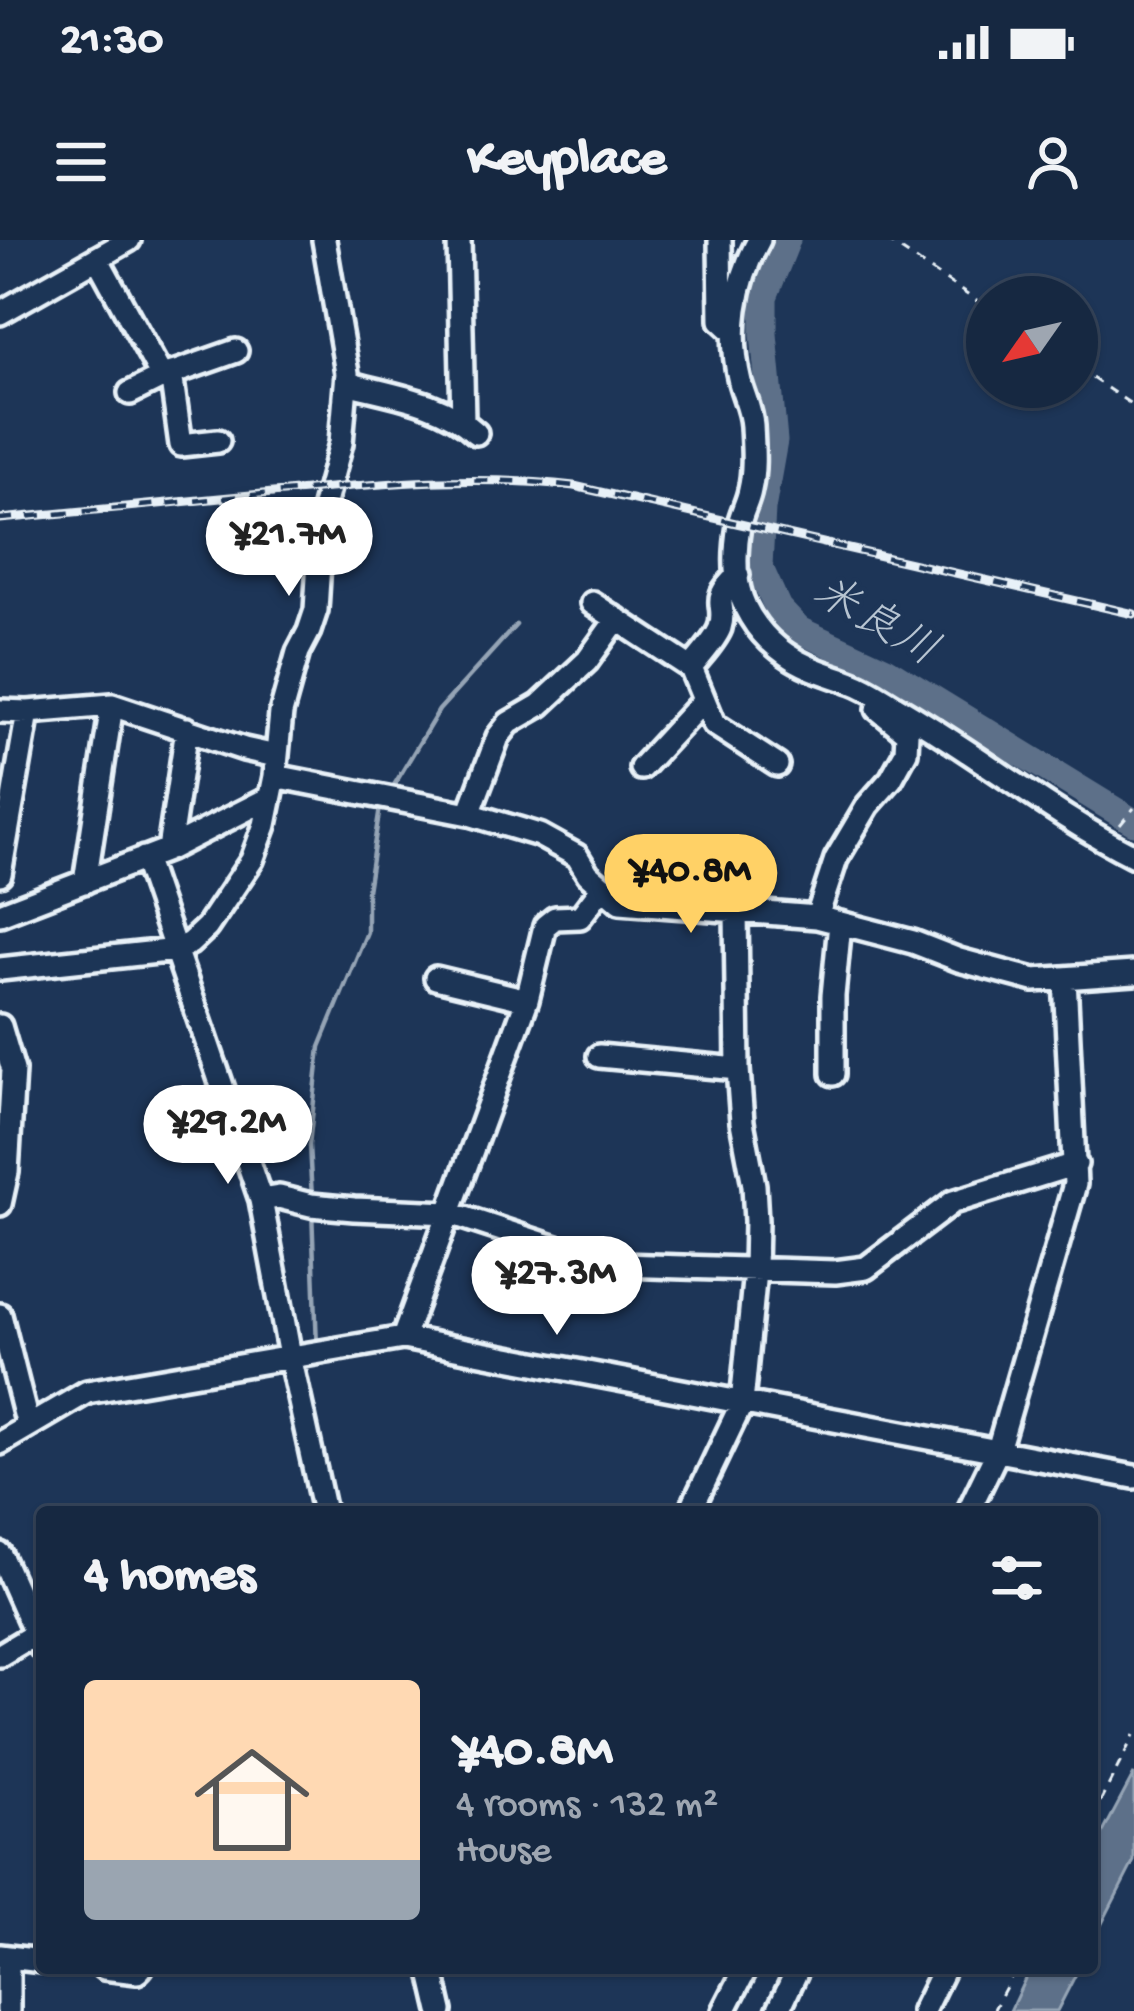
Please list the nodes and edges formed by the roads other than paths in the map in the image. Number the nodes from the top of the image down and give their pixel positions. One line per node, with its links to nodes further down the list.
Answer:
1 (129, 240): 6 (street)
2 (324, 240): 11 (street)
3 (459, 240): 11 (street)
4 (720, 240): 8 (street)
5 (759, 240): 8 (street)
6 (97, 258): 7 (street); 10 (street)
7 (0, 314)
8 (734, 332): 14 (street)
9 (236, 351): 10 (street)
10 (167, 375): 12 (street); 13 (street)
11 (347, 383): 26 (street)
12 (130, 392)
13 (218, 441)
14 (738, 575): 17 (street); 18 (street)
15 (592, 603): 16 (street)
16 (617, 619): 17 (street); 27 (street)
17 (692, 668): 19 (street)
18 (856, 684): 29 (street); 36 (street)
19 (704, 700): 24 (street); 25 (street)
20 (112, 705): 22 (street); 23 (street); 32 (street)
21 (0, 711): 22 (street)
22 (28, 712): 31 (street)
23 (187, 729): 26 (street); 28 (street)
24 (777, 765)
25 (641, 768)
26 (273, 777): 27 (street); 28 (street); 38 (street)
27 (469, 814): 33 (street)
28 (170, 849): 30 (street)
29 (1134, 856)
30 (144, 858): 32 (street); 38 (street)
31 (0, 874)
32 (85, 882): 35 (street)
33 (602, 888): 34 (street); 43 (street)
34 (736, 911): 36 (street); 46 (street)
35 (0, 914)
36 (817, 917): 37 (street)
37 (840, 923): 42 (street); 47 (street)
38 (176, 950): 39 (street); 50 (street)
39 (0, 970)
40 (1134, 974): 42 (street)
41 (436, 978): 43 (street)
42 (1065, 978): 48 (street)
43 (527, 1000): 52 (street)
44 (0, 1026): 49 (street)
45 (599, 1056): 46 (street)
46 (738, 1069): 53 (street)
47 (832, 1074)
48 (1076, 1164): 53 (street); 60 (street)
49 (4, 1172): 51 (street)
50 (262, 1200): 52 (street); 56 (street)
51 (0, 1204)
52 (450, 1213): 53 (street); 55 (street)
53 (755, 1271): 57 (street)
54 (0, 1315): 58 (street)
55 (403, 1338): 56 (street); 57 (street)
56 (290, 1356): 58 (street); 62 (street)
57 (742, 1403): 60 (street); 63 (street)
58 (28, 1426): 59 (street)
59 (0, 1443)
60 (998, 1450): 61 (street); 64 (street)
61 (1134, 1477)
62 (323, 1506)
63 (693, 1506)
64 (971, 1506)
65 (0, 1554): 66 (street)
66 (36, 1629)
67 (36, 1639): 68 (street)
68 (0, 1655)
69 (4, 1957): 70 (street); 75 (street)
70 (36, 1960)
71 (432, 1974): 76 (street)
72 (743, 1974): 77 (street)
73 (795, 1974): 78 (street)
74 (941, 1974): 79 (street)
75 (8, 2011)
76 (441, 2011)
77 (724, 2011)
78 (778, 2011)
79 (923, 2011)

